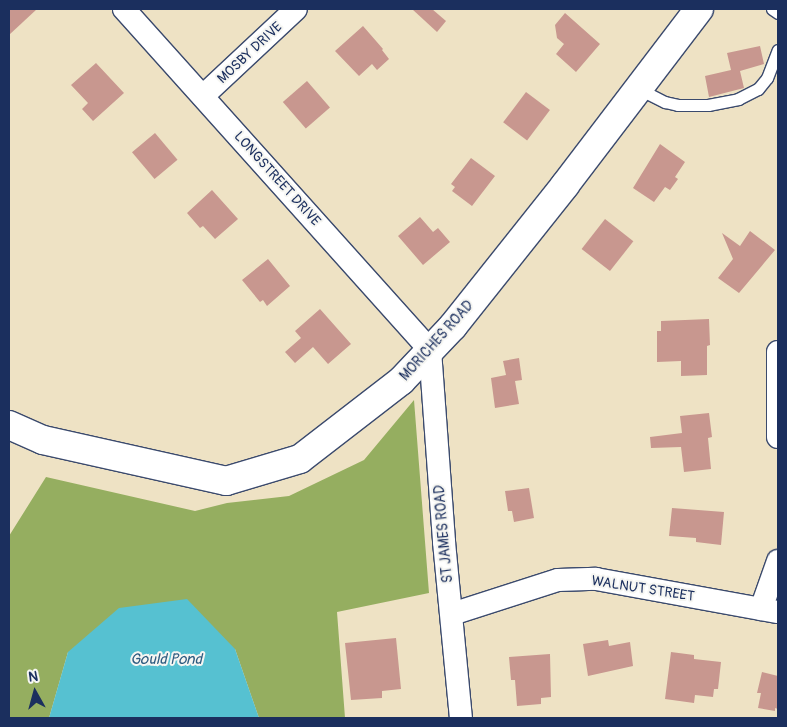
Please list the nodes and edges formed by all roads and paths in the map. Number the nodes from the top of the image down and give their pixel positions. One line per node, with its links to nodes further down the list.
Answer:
1 (124, 9): 8 (street, LONGSTREET DRIVE)
2 (296, 9): 8 (street, MOSBY DRIVE)
3 (699, 9): 7 (street, MORICHES ROAD)
4 (772, 9): 5 (lane)
5 (778, 13)
6 (778, 50): 7 (lane)
7 (639, 89): 9 (street, MORICHES ROAD)
8 (204, 96): 9 (street, LONGSTREET DRIVE)
9 (430, 350): 11 (street, MORICHES ROAD); 15 (street, ST JAMES ROAD)
10 (778, 352): 12 (street)
11 (9, 425)
12 (778, 437)
13 (778, 561): 14 (street)
14 (770, 611): 15 (street, WALNUT STREET)
15 (452, 614): 16 (street, ST JAMES ROAD)
16 (461, 718)

